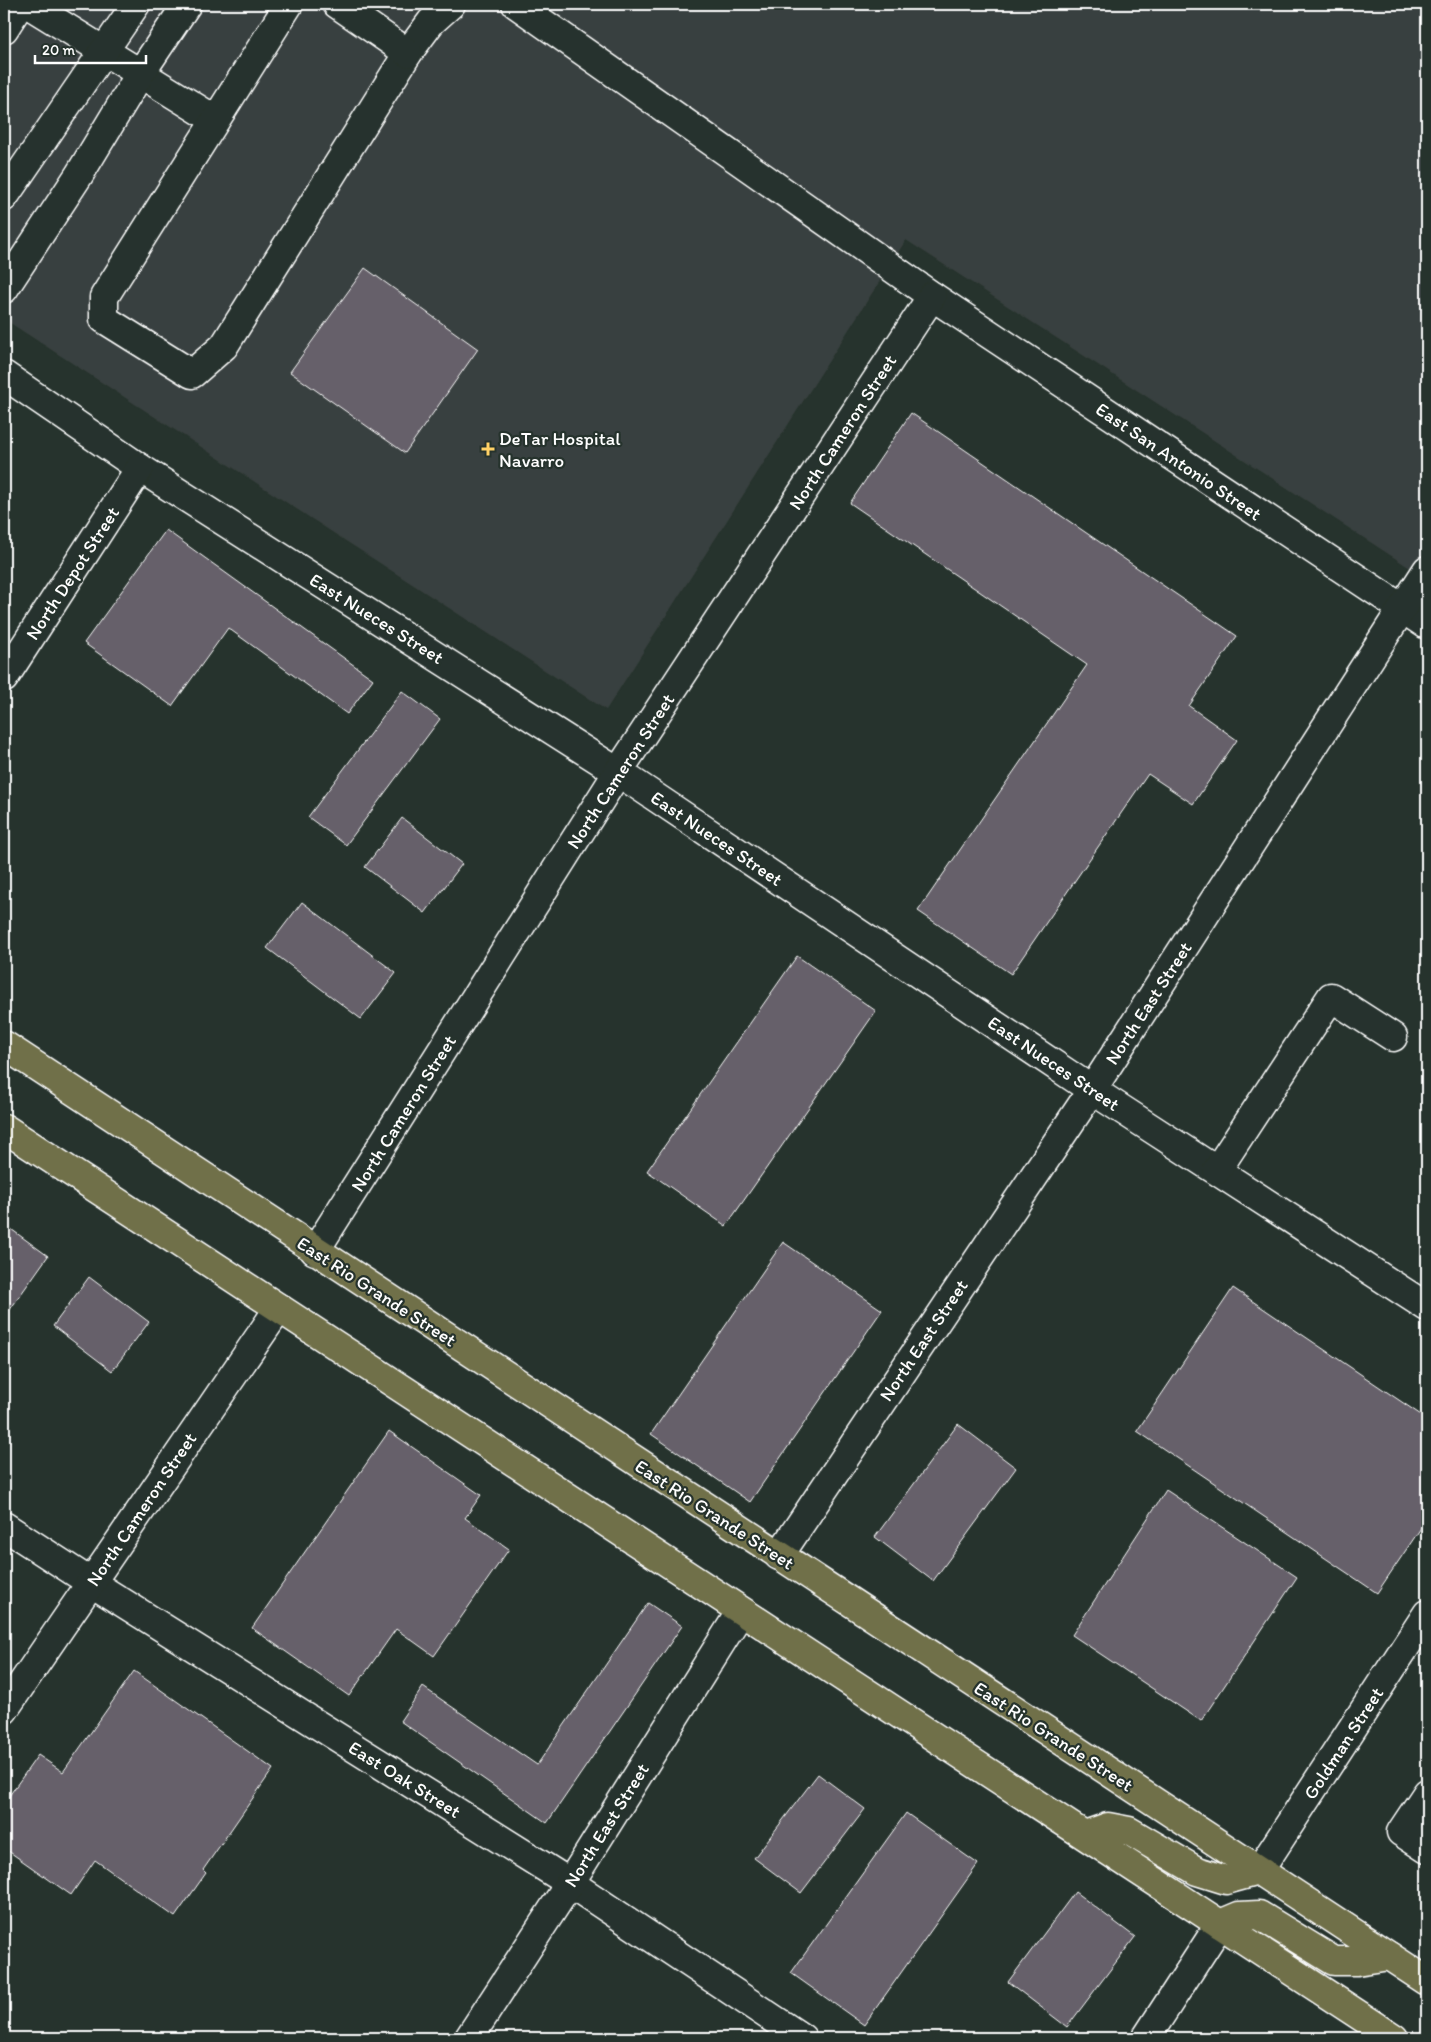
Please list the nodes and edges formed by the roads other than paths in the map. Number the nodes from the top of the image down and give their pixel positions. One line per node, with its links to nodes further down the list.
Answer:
1 (20, 4): 9 (street)
2 (28, 4): 10 (street)
3 (136, 4): 10 (street)
4 (187, 4): 12 (street)
5 (288, 4): 13 (street)
6 (337, 4): 11 (street)
7 (451, 4): 11 (street)
8 (516, 4): 16 (street, East San Antonio Street)
9 (4, 29)
10 (103, 51): 12 (street); 14 (street)
11 (408, 53): 13 (street)
12 (140, 74): 13 (street); 15 (street)
13 (214, 119)
14 (4, 197)
15 (4, 288)
16 (932, 296): 20 (street, East San Antonio Street); 23 (street, North Cameron Street)
17 (4, 375): 18 (street, East Nueces Street)
18 (140, 468): 22 (street, North Depot Street); 23 (street, East Nueces Street)
19 (1427, 570): 20 (street, North East Street)
20 (1402, 609): 21 (street, East San Antonio Street); 26 (street, North East Street)
21 (1427, 625)
22 (4, 678)
23 (618, 772): 26 (street, East Nueces Street); 29 (street, North Cameron Street)
24 (1393, 1037): 28 (street)
25 (4, 1045): 29 (main road, East Rio Grande Street)
26 (1092, 1090): 28 (street, East Nueces Street); 33 (street, North East Street)
27 (4, 1128): 31 (main road)
28 (1217, 1170): 30 (street, East Nueces Street)
29 (315, 1251): 33 (main road, East Rio Grande Street)
30 (1427, 1307)
31 (279, 1308): 34 (street, North Cameron Street); 35 (main road)
32 (4, 1526): 34 (street, East Oak Street)
33 (779, 1556): 41 (main road, East Rio Grande Street)
34 (90, 1582): 37 (street, North Cameron Street); 42 (street, East Oak Street)
35 (741, 1611): 39 (main road); 42 (street, North East Street)
36 (1427, 1614): 41 (street, Goldman Street)
37 (4, 1710)
38 (1427, 1792): 40 (street)
39 (1085, 1835): 41 (main road); 43 (main road)
40 (1427, 1849)
41 (1259, 1871): 44 (main road, East Rio Grande Street)
42 (570, 1883): 46 (street, North East Street); 47 (street, East Oak Street)
43 (1220, 1924): 44 (main road); 48 (street); 49 (main road)
44 (1389, 1956): 45 (main road, East Rio Grande Street)
45 (1427, 1982)
46 (469, 2038)
47 (802, 2038)
48 (1146, 2038)
49 (1394, 2038)

